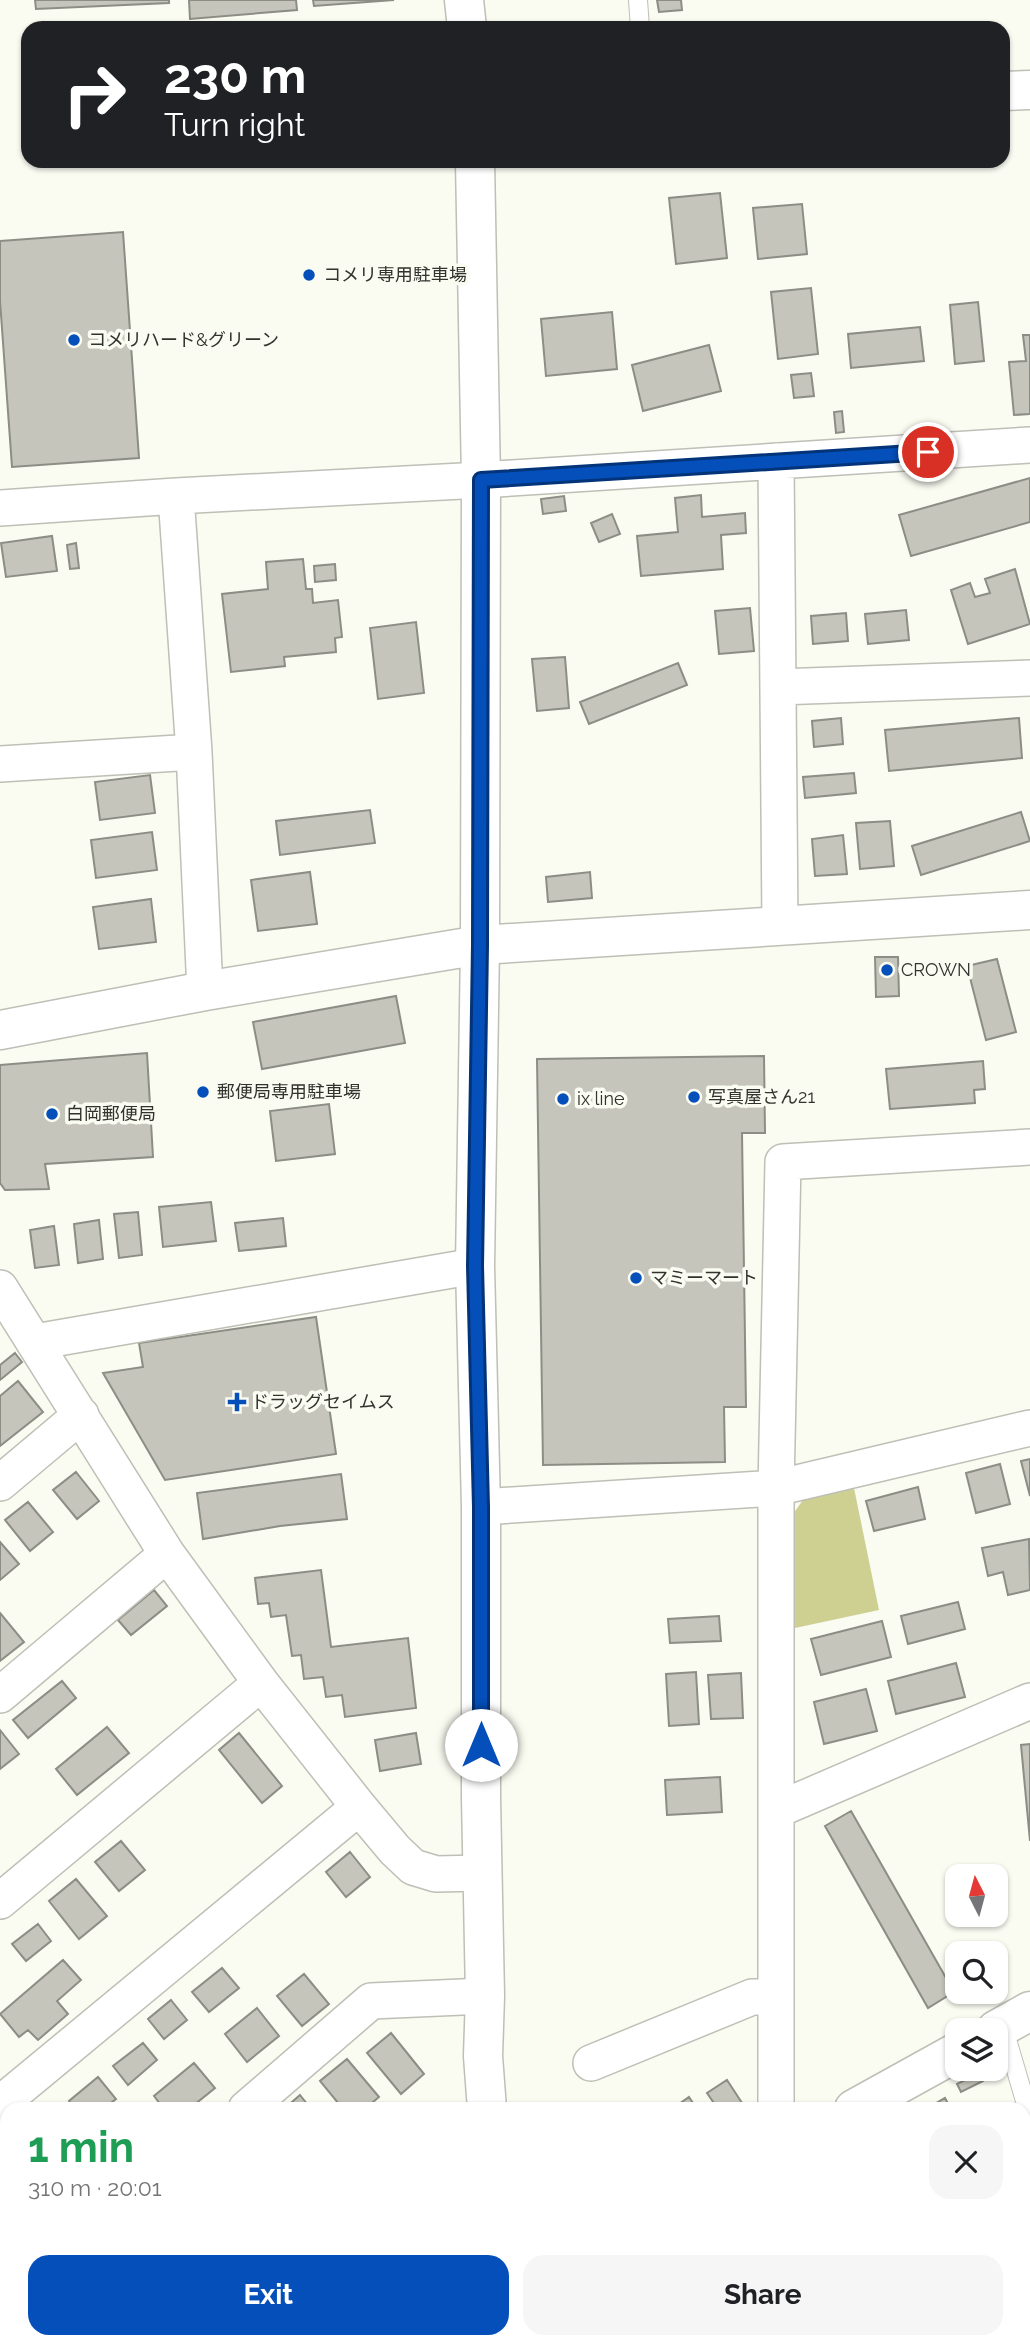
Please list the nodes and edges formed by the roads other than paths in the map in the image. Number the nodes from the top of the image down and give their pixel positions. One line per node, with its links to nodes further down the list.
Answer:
1 (464, 0): 3 (street)
2 (638, 0): 4 (lane)
3 (466, 21)
4 (640, 21)
5 (1030, 90): 6 (street)
6 (1010, 91)
7 (475, 168): 10 (street)
8 (1030, 445): 9 (street)
9 (776, 461): 10 (street); 14 (street)
10 (481, 480): 11 (street); 19 (street)
11 (176, 496): 12 (street); 15 (street)
12 (0, 508)
13 (1030, 678): 14 (street)
14 (778, 687): 18 (street)
15 (194, 752): 16 (street); 20 (street)
16 (0, 764)
17 (1030, 910): 18 (street)
18 (780, 925): 19 (street)
19 (480, 945): 20 (street); 23 (street)
20 (205, 991): 21 (street)
21 (0, 1030)
22 (1030, 1147): 29 (street)
23 (475, 1266): 25 (street); 30 (street)
24 (0, 1288): 25 (street)
25 (35, 1342): 26 (street)
26 (81, 1415): 28 (street); 31 (street)
27 (1030, 1429): 29 (street)
28 (0, 1483)
29 (776, 1488): 30 (street); 36 (street)
30 (481, 1507): 37 (street)
31 (167, 1554): 32 (street); 33 (street)
32 (261, 1683): 35 (street); 38 (street)
33 (0, 1695)
34 (1030, 1701): 36 (street)
35 (359, 1807): 37 (street); 44 (street)
36 (777, 1810): 40 (street)
37 (482, 1872): 39 (street)
38 (0, 1901)
39 (485, 1996): 45 (street); 46 (street)
40 (776, 1997): 43 (street); 47 (street)
41 (1010, 2022): 49 (lane)
42 (945, 2059): 48 (street)
43 (591, 2063)
44 (2, 2102)
45 (254, 2102)
46 (486, 2102)
47 (776, 2102)
48 (867, 2102)
49 (1027, 2102)

